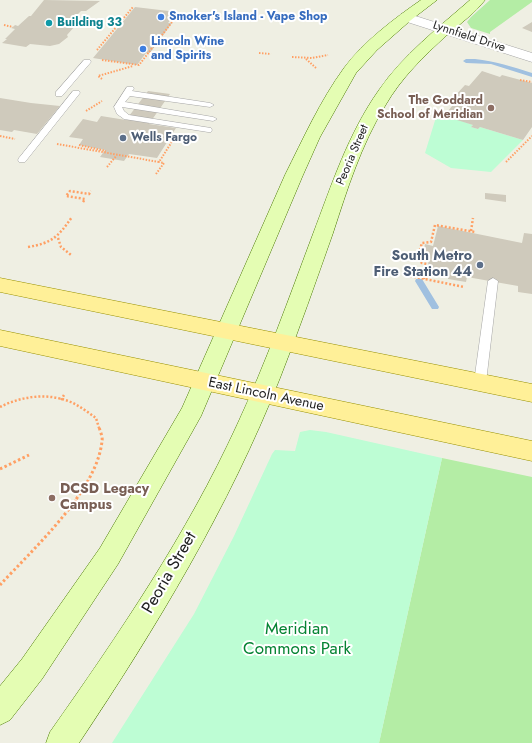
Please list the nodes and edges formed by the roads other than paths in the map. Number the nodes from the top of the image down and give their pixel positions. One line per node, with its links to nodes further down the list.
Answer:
1 (430, 0): 3 (main road)
2 (478, 0): 4 (main road, Peoria Street)
3 (406, 17): 4 (street, Lynnfield Drive); 14 (main road)
4 (444, 29): 5 (street, Lynnfield Drive); 16 (main road, Peoria Street)
5 (532, 58)
6 (87, 62): 8 (lane)
7 (76, 93): 11 (lane)
8 (59, 94)
9 (124, 99): 10 (lane); 10 (lane); 10 (lane)
10 (211, 118)
11 (22, 160)
12 (493, 282): 18 (lane)
13 (0, 285): 14 (main road)
14 (226, 331): 16 (main road); 17 (main road)
15 (0, 338): 17 (main road, East Lincoln Avenue)
16 (282, 343): 18 (main road); 20 (main road, Peoria Street)
17 (205, 382): 20 (main road, East Lincoln Avenue); 22 (main road)
18 (480, 382): 19 (main road)
19 (532, 393)
20 (262, 394): 21 (main road, East Lincoln Avenue); 23 (main road, Peoria Street)
21 (532, 451)
22 (0, 710)
23 (61, 743)

